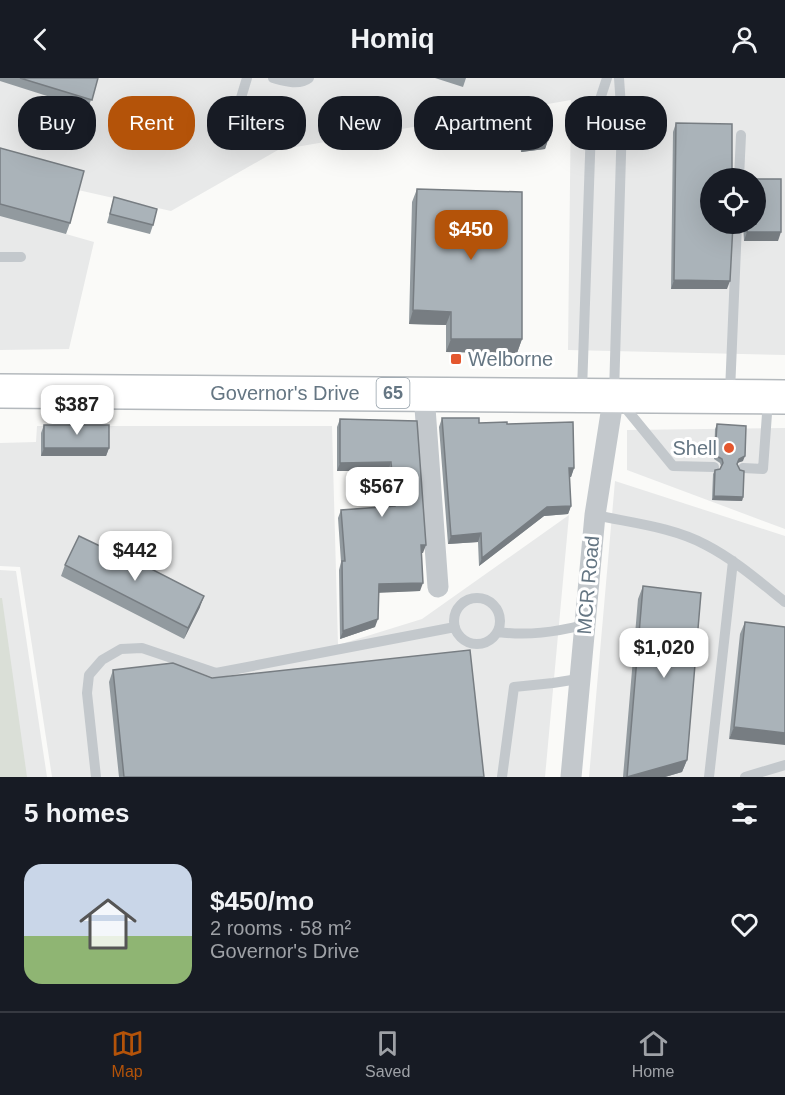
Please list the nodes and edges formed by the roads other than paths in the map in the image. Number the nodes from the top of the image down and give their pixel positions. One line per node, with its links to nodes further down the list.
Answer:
1 (247, 78): 6 (lane)
2 (273, 78): 3 (lane)
3 (309, 78)
4 (607, 78): 15 (lane)
5 (619, 78): 14 (lane)
6 (242, 96)
7 (741, 135): 8 (lane)
8 (739, 168)
9 (737, 234): 16 (lane)
10 (0, 257): 11 (lane)
11 (21, 257)
12 (0, 391): 13 (highway, Governor's Drive / 65)
13 (424, 393): 15 (highway, Governor's Drive / 65); 22 (street)
14 (614, 394): 15 (highway, Governor's Drive / 65); 16 (highway, Governor's Drive / 65); 18 (lane); 20 (street, MCR Road)
15 (582, 395)
16 (730, 396): 17 (highway, Governor's Drive / 65)
17 (777, 397): 19 (lane)
18 (714, 467)
19 (743, 468)
20 (594, 515): 21 (lane); 24 (street, MCR Road)
21 (732, 561): 23 (lane); 32 (lane)
22 (438, 587)
23 (785, 602)
24 (584, 625): 26 (lane); 27 (street, MCR Road)
25 (455, 627): 26 (lane); 26 (lane); 29 (lane)
26 (498, 632)
27 (578, 679): 30 (lane); 31 (street, MCR Road)
28 (785, 765): 33 (lane)
29 (96, 777)
30 (502, 777)
31 (571, 777)
32 (709, 777)
33 (745, 777)

